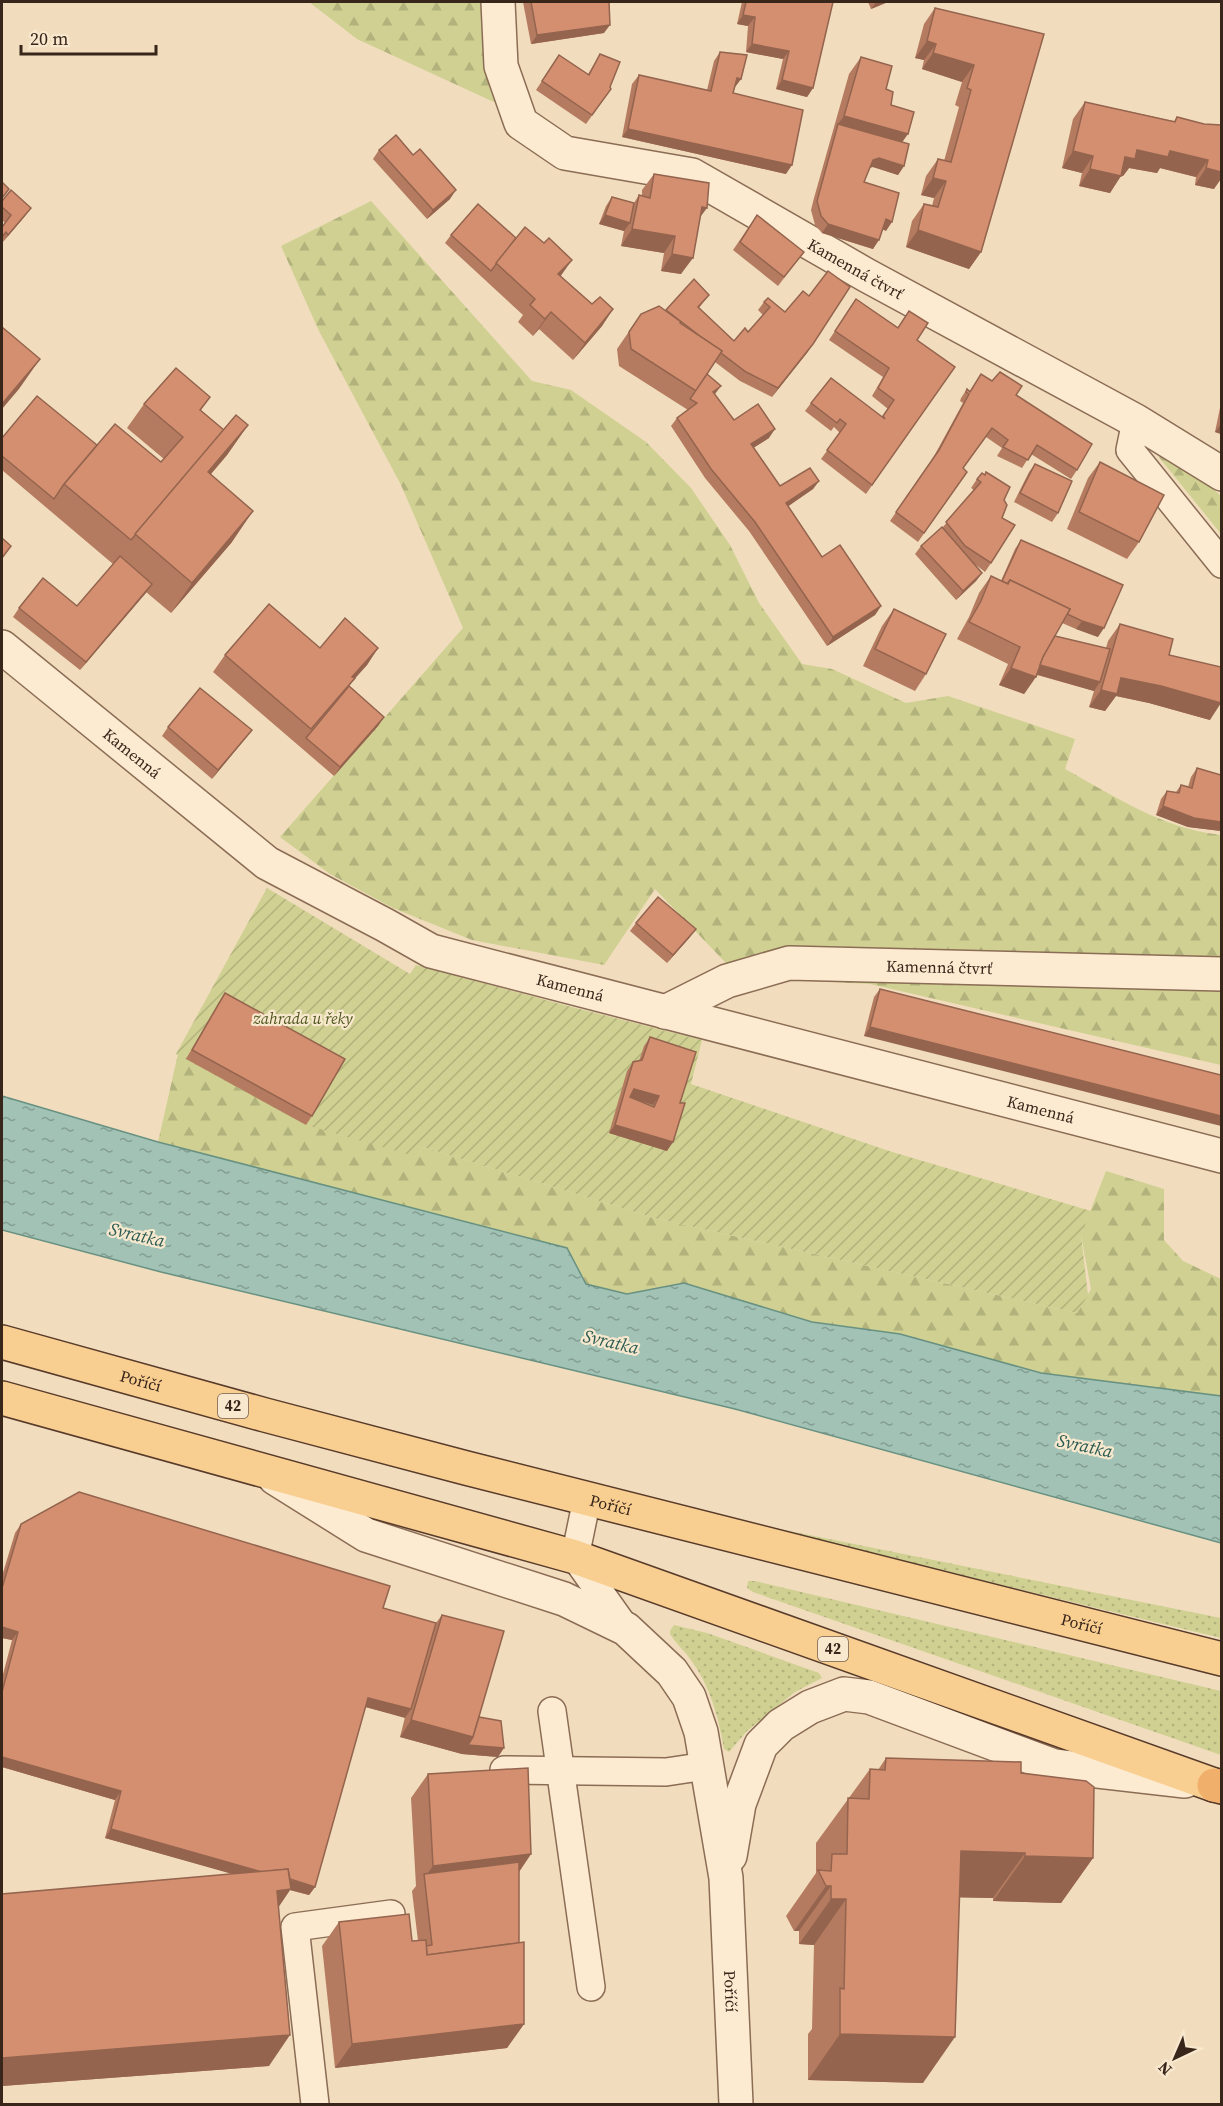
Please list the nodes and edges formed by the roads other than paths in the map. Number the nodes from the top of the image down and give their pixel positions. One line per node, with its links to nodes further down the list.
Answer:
1 (498, 2): 2 (street, Kamenná čtvrť)
2 (1136, 421): 3 (street, Kamenná čtvrť); 4 (lane)
3 (1221, 474)
4 (1221, 564)
5 (2, 646): 7 (street, Kamenná)
6 (1221, 974): 7 (street, Kamenná čtvrť)
7 (665, 1012): 8 (street, Kamenná)
8 (1221, 1156)
9 (2, 1342): 12 (main road, Poříčí / 42)
10 (2, 1398): 11 (main road, Poříčí / 42)
11 (263, 1470): 13 (main road, Poříčí / 42); 14 (street, Poříčí)
12 (587, 1498): 13 (lane); 15 (main road, Poříčí / 42)
13 (576, 1557): 14 (lane); 20 (main road, Poříčí / 42)
14 (626, 1629): 17 (street, Poříčí)
15 (1221, 1659)
16 (552, 1711): 19 (lane)
17 (706, 1766): 19 (lane); 21 (street, Poříčí)
18 (504, 1770): 19 (lane)
19 (560, 1771): 23 (lane)
20 (1218, 1786): 21 (street, Poříčí)
21 (726, 1878): 25 (street, Poříčí)
22 (392, 1914): 24 (lane)
23 (591, 1988)
24 (315, 2104)
25 (736, 2104)

